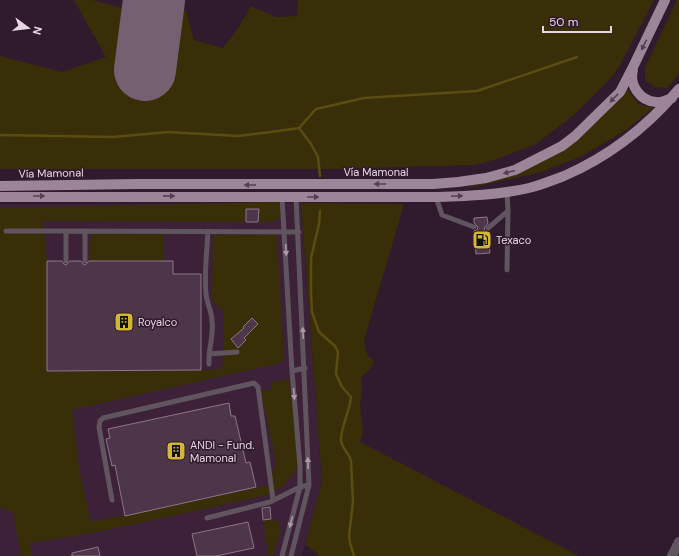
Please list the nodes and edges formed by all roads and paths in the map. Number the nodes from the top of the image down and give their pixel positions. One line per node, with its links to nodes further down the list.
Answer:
1 (665, 0): 2 (main road, Vía Mamonal, one-way to 2)
2 (634, 65): 4 (main road); 5 (main road, Vía Mamonal, one-way to 5)
3 (679, 89): 4 (main road, Vía Mamonal)
4 (672, 98): 6 (main road, Vía Mamonal)
5 (0, 186)
6 (507, 191): 10 (main road, Vía Mamonal, one-way to 6); 11 (lane)
7 (0, 196): 8 (main road, Vía Mamonal, one-way to 8)
8 (282, 197): 9 (main road, Vía Mamonal); 18 (lane)
9 (296, 197): 10 (main road, Vía Mamonal, one-way to 10); 19 (lane)
10 (436, 197): 12 (lane)
11 (508, 211): 13 (lane); 22 (lane)
12 (474, 227)
13 (488, 228)
14 (6, 231): 15 (lane)
15 (66, 231): 16 (lane); 20 (lane)
16 (85, 231): 17 (lane); 21 (lane)
17 (208, 231): 18 (lane); 24 (lane)
18 (285, 232): 19 (lane); 27 (lane, one-way to 27)
19 (298, 232): 26 (lane, one-way to 19)
20 (66, 261)
21 (85, 261)
22 (507, 270)
23 (237, 352): 24 (lane)
24 (209, 354): 25 (lane)
25 (210, 364)
26 (305, 368): 27 (lane); 28 (lane, one-way to 26)
27 (292, 371): 29 (lane, one-way to 29)
28 (309, 485): 29 (lane); 35 (lane)
29 (300, 487): 31 (lane); 34 (lane, one-way to 34)
30 (112, 500): 31 (lane)
31 (273, 500): 32 (lane)
32 (207, 518)
33 (679, 542): 36 (street)
34 (282, 556)
35 (291, 556)
36 (672, 556)

